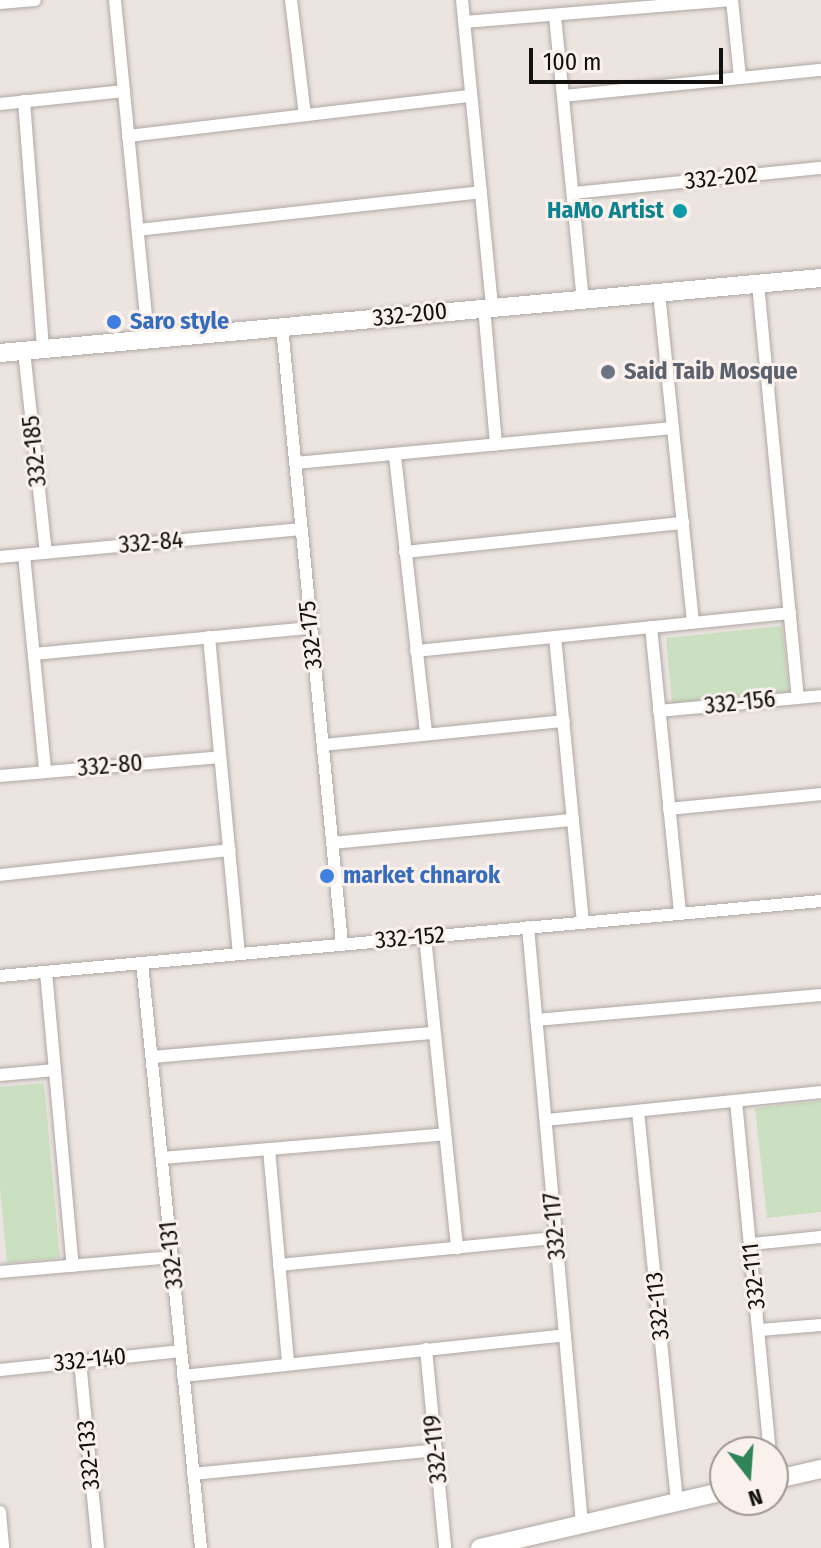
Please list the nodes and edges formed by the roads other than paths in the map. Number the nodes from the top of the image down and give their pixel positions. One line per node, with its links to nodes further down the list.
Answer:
1 (35, 0): 6 (street)
2 (115, 0): 11 (street)
3 (291, 0): 16 (street)
4 (462, 0): 8 (street)
5 (732, 0): 7 (street); 10 (street)
6 (9, 1)
7 (555, 16): 8 (street); 13 (street)
8 (464, 22): 12 (street)
9 (821, 70): 10 (street)
10 (740, 77): 13 (street)
11 (124, 91): 14 (street); 17 (street)
12 (471, 96): 16 (street); 19 (street)
13 (563, 96): 20 (street)
14 (24, 101): 15 (street); 29 (street)
15 (0, 104)
16 (305, 115): 17 (street)
17 (128, 136): 21 (street)
18 (821, 168): 20 (street, 332-202)
19 (481, 192): 21 (street); 26 (street)
20 (573, 193): 25 (street)
21 (138, 230): 28 (street)
22 (821, 278): 23 (street, 332-200)
23 (758, 284): 24 (street, 332-200); 42 (street)
24 (659, 293): 25 (street, 332-200); 32 (street)
25 (583, 300): 26 (street, 332-200)
26 (488, 307): 27 (street, 332-200); 33 (street)
27 (282, 327): 28 (street, 332-200); 35 (street, 332-175)
28 (148, 338): 29 (street, 332-200)
29 (43, 349): 30 (street, 332-200)
30 (24, 351): 31 (street, 332-200); 38 (street, 332-185)
31 (0, 353)
32 (672, 428): 33 (street); 36 (street)
33 (496, 444): 34 (street)
34 (395, 456): 35 (street); 39 (street)
35 (296, 463): 37 (street, 332-175)
36 (683, 523): 39 (street); 43 (street)
37 (302, 529): 38 (street, 332-84); 45 (street, 332-175)
38 (46, 552): 40 (street, 332-84)
39 (405, 552): 48 (street)
40 (24, 555): 41 (street, 332-84); 49 (street)
41 (0, 557)
42 (790, 613): 43 (street); 51 (street)
43 (693, 622): 44 (street)
44 (651, 627): 47 (street); 52 (street)
45 (310, 628): 46 (street); 55 (street, 332-175)
46 (209, 637): 49 (street); 56 (street)
47 (555, 637): 48 (street); 53 (street)
48 (416, 651): 54 (street)
49 (34, 654): 57 (street)
50 (821, 696): 51 (street, 332-156)
51 (798, 697): 52 (street, 332-156)
52 (659, 711): 60 (street)
53 (564, 721): 54 (street); 61 (street)
54 (426, 734): 55 (street)
55 (323, 745): 62 (street, 332-175)
56 (220, 757): 57 (street, 332-80); 63 (street)
57 (45, 771): 58 (street, 332-80)
58 (0, 776)
59 (821, 794): 60 (street)
60 (669, 809): 66 (street)
61 (573, 820): 62 (street); 67 (street)
62 (333, 843): 70 (street, 332-175)
63 (230, 850): 64 (street); 71 (street)
64 (0, 875)
65 (821, 901): 66 (street, 332-152)
66 (680, 913): 67 (street, 332-152)
67 (583, 923): 68 (street, 332-152)
68 (528, 927): 69 (street, 332-152); 76 (street, 332-117)
69 (425, 937): 70 (street, 332-152); 77 (street)
70 (342, 943): 71 (street, 332-152)
71 (239, 953): 72 (street, 332-152)
72 (142, 963): 73 (street, 332-152); 78 (street, 332-131)
73 (46, 972): 74 (street, 332-152); 79 (street)
74 (0, 976)
75 (821, 995): 76 (street)
76 (536, 1020): 84 (street, 332-117)
77 (434, 1033): 78 (street); 85 (street)
78 (152, 1057): 87 (street, 332-131)
79 (55, 1070): 80 (street); 94 (street)
80 (0, 1075)
81 (821, 1092): 82 (street)
82 (736, 1101): 83 (street); 90 (street, 332-111)
83 (638, 1111): 84 (street); 111 (street, 332-113)
84 (546, 1120): 89 (street, 332-117)
85 (445, 1134): 86 (street); 91 (street)
86 (269, 1149): 87 (street); 93 (street)
87 (162, 1158): 92 (street, 332-131)
88 (821, 1237): 90 (street)
89 (556, 1238): 91 (street); 98 (street, 332-117)
90 (751, 1244): 97 (street, 332-111)
91 (457, 1248): 93 (street)
92 (172, 1257): 94 (street); 100 (street, 332-131)
93 (279, 1265): 102 (street)
94 (73, 1266): 95 (street)
95 (0, 1272)
96 (821, 1325): 97 (street)
97 (760, 1330): 105 (street, 332-111)
98 (565, 1335): 99 (street); 113 (street, 332-117)
99 (426, 1349): 102 (street); 106 (street, 332-119)
100 (181, 1351): 101 (street, 332-140); 104 (street, 332-131)
101 (80, 1361): 103 (street, 332-140); 116 (street, 332-133)
102 (288, 1364): 104 (street)
103 (0, 1370)
104 (183, 1376): 108 (street, 332-131)
105 (769, 1436)
106 (436, 1450): 108 (street); 118 (street, 332-119)
107 (820, 1471): 109 (street)
108 (193, 1474): 117 (street, 332-131)
109 (789, 1477)
110 (709, 1495): 111 (street)
111 (677, 1502): 113 (street)
112 (0, 1512): 115 (street)
113 (582, 1524): 114 (street)
114 (545, 1541): 119 (street)
115 (3, 1548)
116 (98, 1548)
117 (201, 1548)
118 (445, 1548)
119 (480, 1548)

